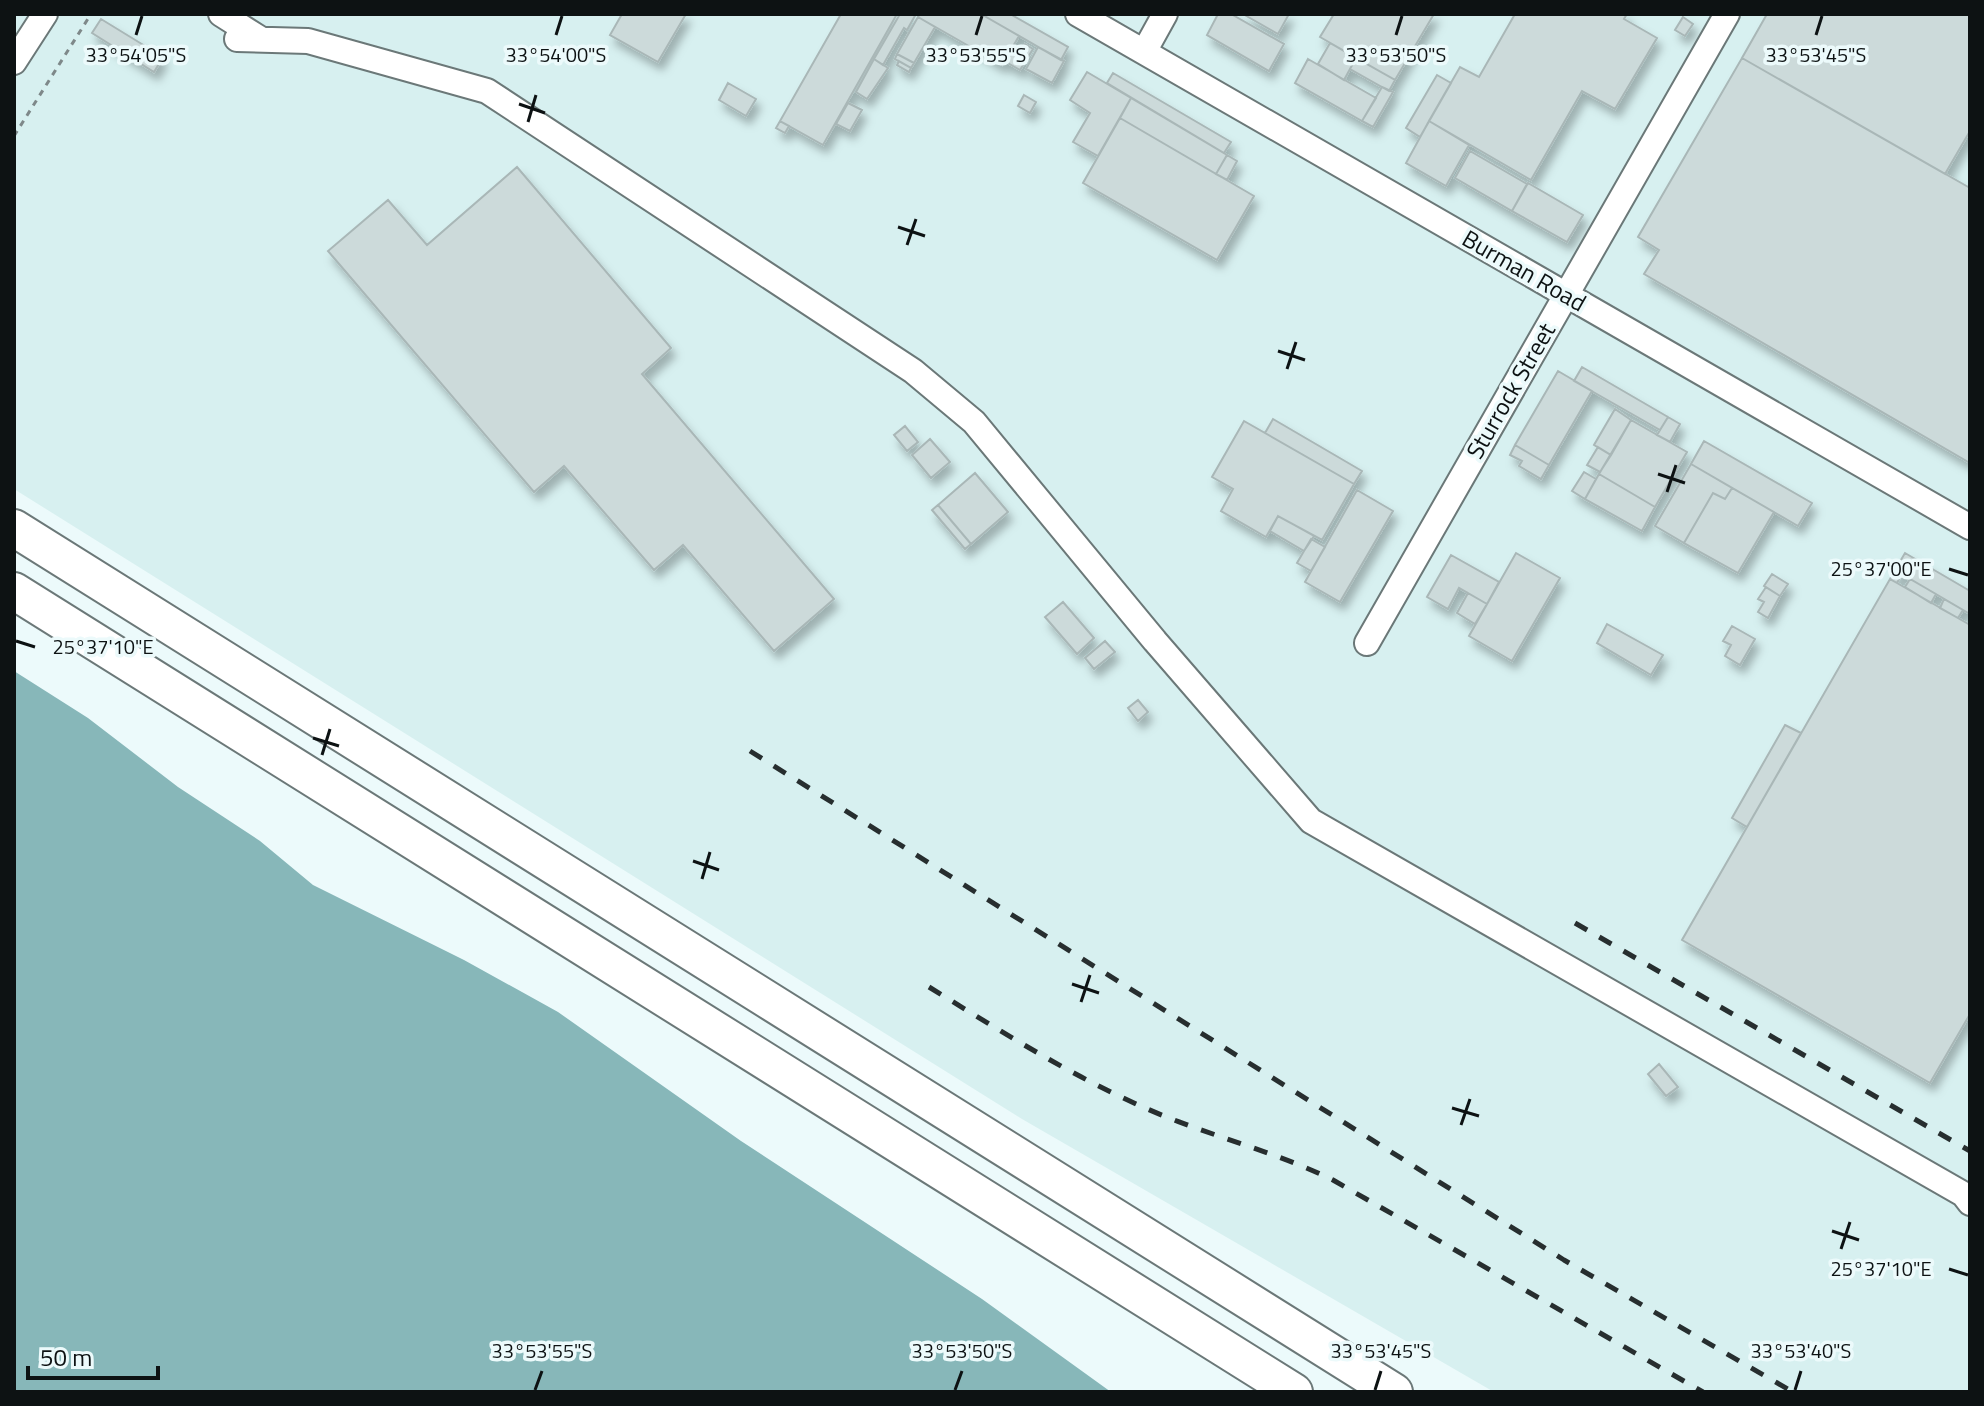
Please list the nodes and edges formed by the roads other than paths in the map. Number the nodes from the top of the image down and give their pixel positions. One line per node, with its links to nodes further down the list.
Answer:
1 (45, 14): 9 (street)
2 (221, 14): 7 (street)
3 (1078, 14): 8 (street, Burman Road)
4 (1165, 14): 8 (street)
5 (1727, 14): 10 (street, Sturrock Street)
6 (237, 39): 7 (street)
7 (261, 39): 15 (street)
8 (1144, 52): 10 (street, Burman Road)
9 (14, 62)
10 (1566, 296): 11 (street, Burman Road); 14 (street, Sturrock Street)
11 (1970, 527)
12 (14, 528): 17 (highway)
13 (14, 591): 16 (highway)
14 (1367, 643)
15 (1968, 1198)
16 (1294, 1392)
17 (1394, 1392)

